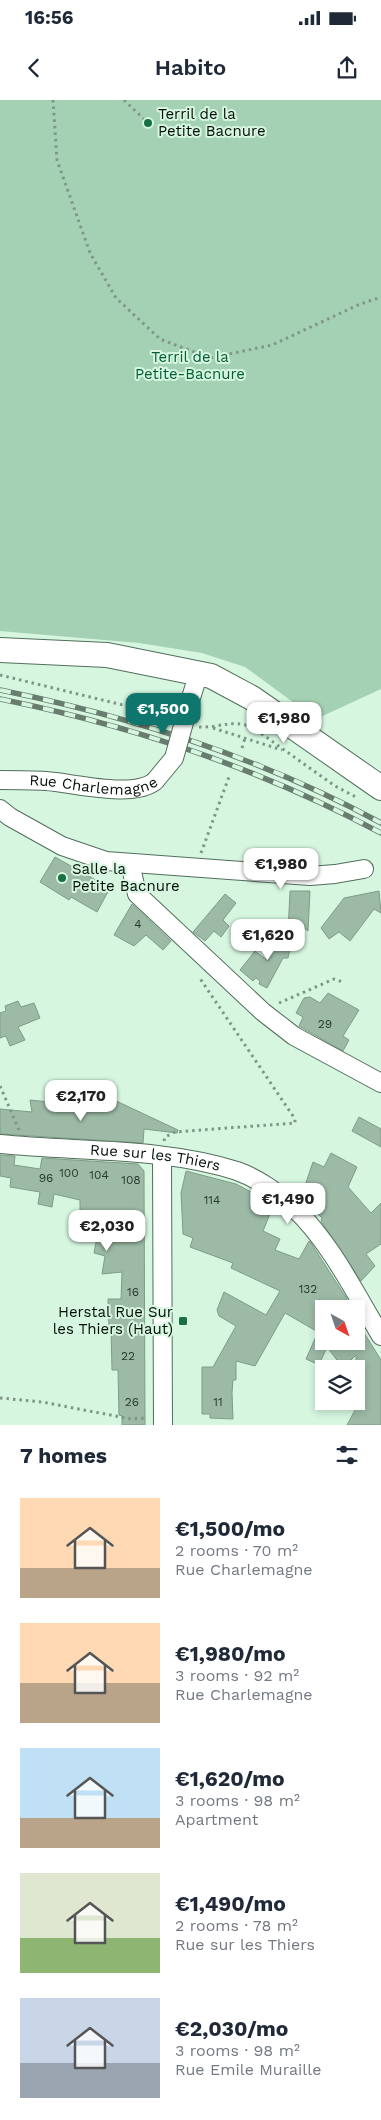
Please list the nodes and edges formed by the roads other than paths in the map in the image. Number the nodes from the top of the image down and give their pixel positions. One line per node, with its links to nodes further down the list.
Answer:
1 (0, 650): 2 (street)
2 (199, 672): 3 (street, Rue Charlemagne, bridge); 4 (street)
3 (0, 780)
4 (381, 788)
5 (0, 809): 6 (street)
6 (130, 863): 7 (street); 8 (street)
7 (364, 869)
8 (381, 1083)
9 (0, 1144): 10 (street, Rue sur les Thiers)
10 (162, 1156): 11 (street, Rue sur les Thiers); 12 (street)
11 (381, 1336)
12 (162, 1421)

